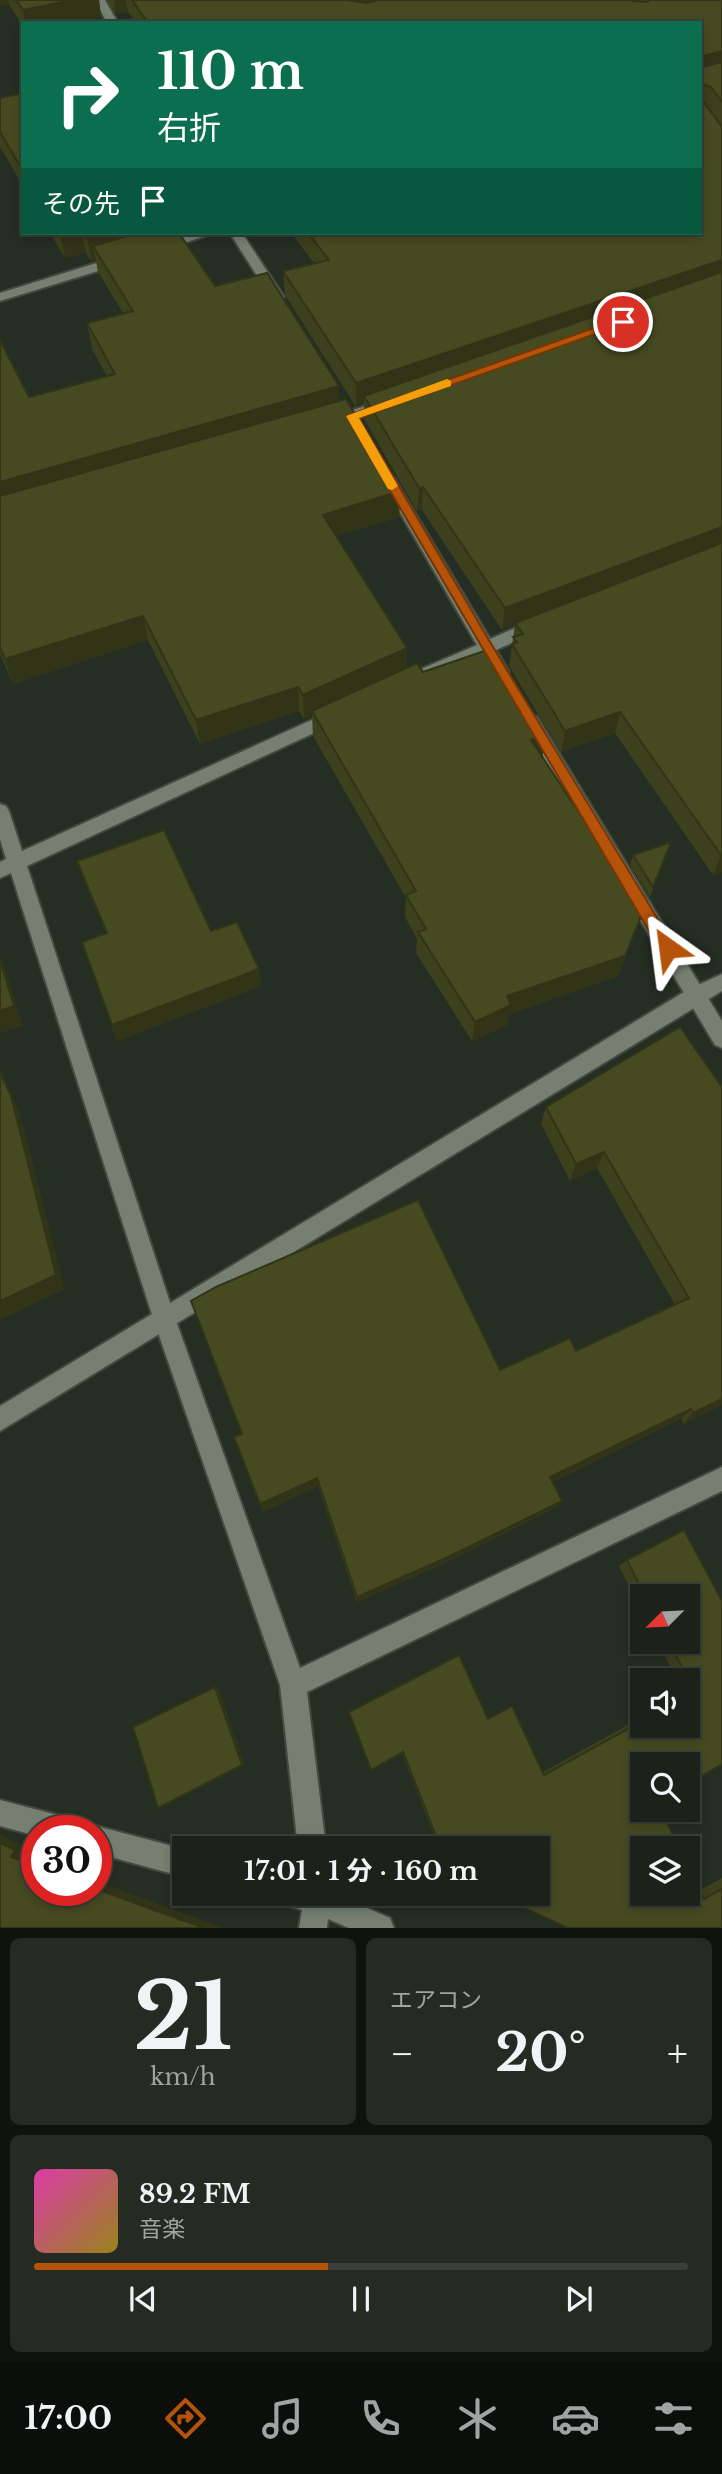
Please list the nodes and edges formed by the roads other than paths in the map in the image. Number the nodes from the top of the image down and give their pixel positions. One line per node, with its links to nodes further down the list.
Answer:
1 (100, 0): 2 (street)
2 (112, 21)
3 (201, 235): 5 (street)
4 (237, 235): 6 (street)
5 (0, 297)
6 (287, 313)
7 (403, 398): 8 (street)
8 (312, 428)
9 (380, 465): 11 (street)
10 (548, 621): 11 (street)
11 (485, 646): 12 (street); 13 (street)
12 (410, 681)
13 (506, 681)
14 (520, 704): 19 (street)
15 (346, 710): 17 (street)
16 (0, 811): 17 (street)
17 (9, 866): 21 (street)
18 (722, 982): 19 (street)
19 (696, 995): 20 (street); 21 (street)
20 (722, 1039)
21 (164, 1318): 22 (street); 24 (street)
22 (0, 1419)
23 (722, 1479): 24 (street)
24 (293, 1685): 27 (street)
25 (0, 1813): 26 (street)
26 (21, 1818)
27 (311, 1836)
28 (112, 1843): 29 (street)
29 (172, 1860)
30 (311, 1906): 32 (street)
31 (332, 1906): 33 (street)
32 (313, 1928)
33 (380, 1928)

